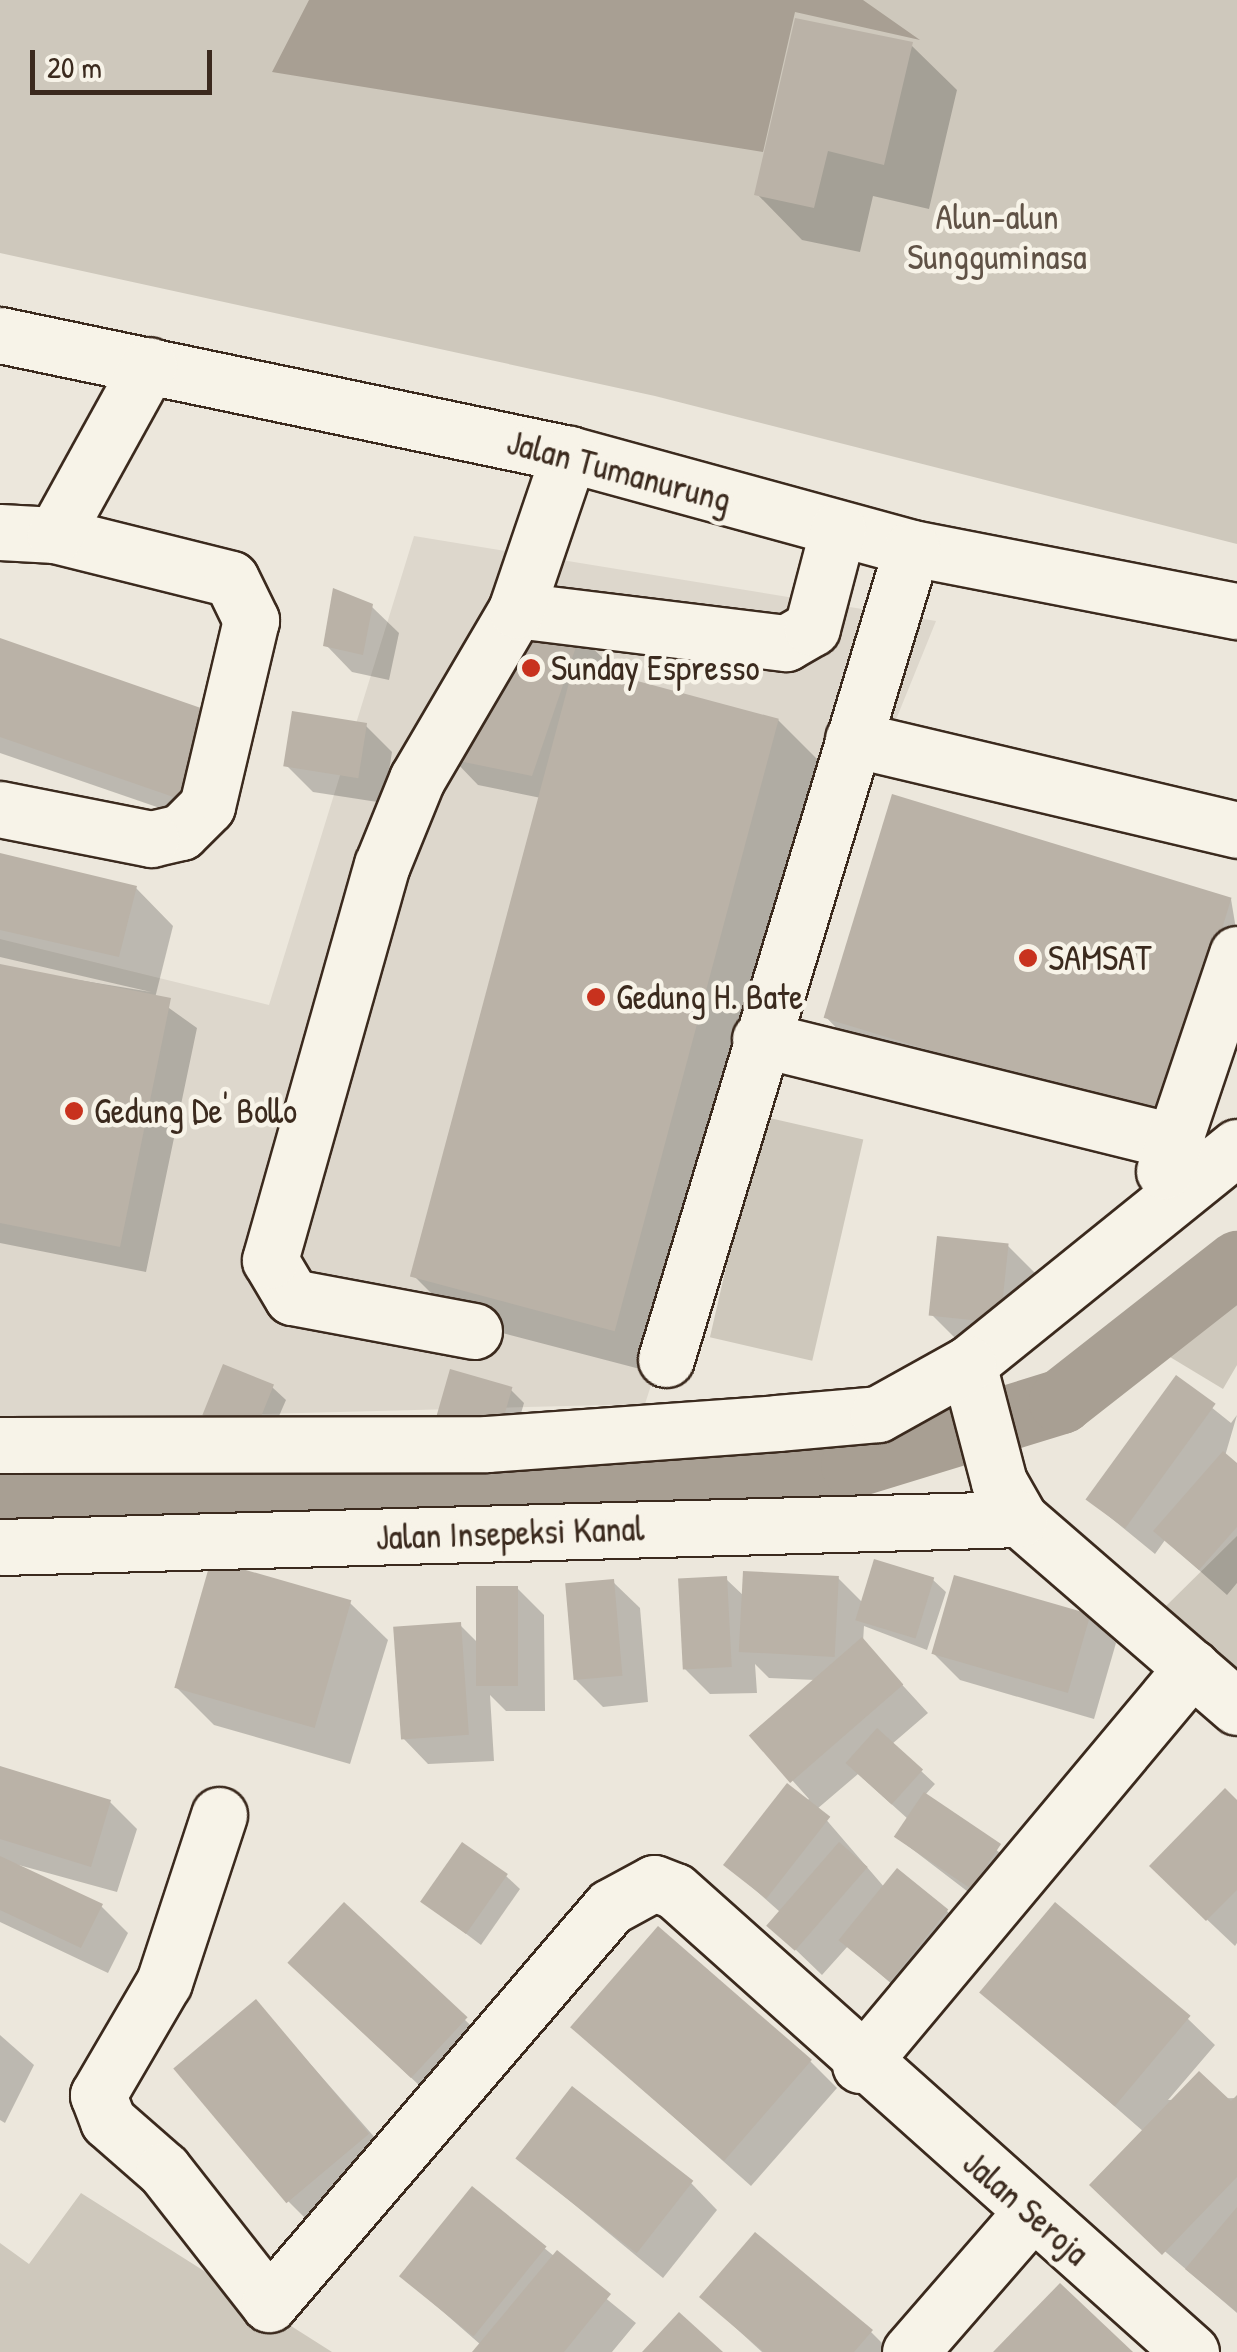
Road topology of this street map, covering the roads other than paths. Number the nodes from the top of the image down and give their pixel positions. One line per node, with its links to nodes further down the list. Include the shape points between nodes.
1 (0, 335): 2 (street, Jalan Tumanurung)
2 (149, 364): 3 (street, Jalan Tumanurung); 6 (street)
3 (569, 454): 4 (street, Jalan Tumanurung); 8 (street)
4 (838, 529): 7 (street, Jalan Tumanurung); 8 (street, via 812,628 786,643)
5 (0, 532): 6 (street)
6 (55, 534): 11 (street, via 230,579 250,604 250,640 207,806 181,832 151,840)
7 (912, 548): 9 (street, Jalan Tumanurung); 10 (street)
8 (516, 610): 16 (street, via 417,779 382,865 270,1260 275,1282 292,1297)
9 (1237, 611)
10 (853, 740): 12 (street); 14 (street)
11 (0, 808)
12 (1237, 830)
13 (1237, 954): 14 (street, via 1171,1156)
14 (760, 1039): 17 (street)
15 (1237, 1147): 18 (street)
16 (474, 1331)
17 (666, 1359)
18 (971, 1380): 19 (street, via 878,1414 487,1444); 20 (street)
19 (0, 1444)
20 (1009, 1500): 21 (street, Jalan Insepeksi Kanal); 22 (street)
21 (0, 1548)
22 (1192, 1668): 23 (street); 25 (street)
23 (1237, 1706)
24 (219, 1815): 25 (street, Jalan Seroja, via 164,1982 98,2095 108,2122 164,2170 269,2304 632,1887 675,1891)
25 (860, 2065): 26 (street, Jalan Seroja)
26 (1031, 2213): 27 (street); 28 (street, Jalan Seroja)
27 (910, 2352)
28 (1191, 2352)

